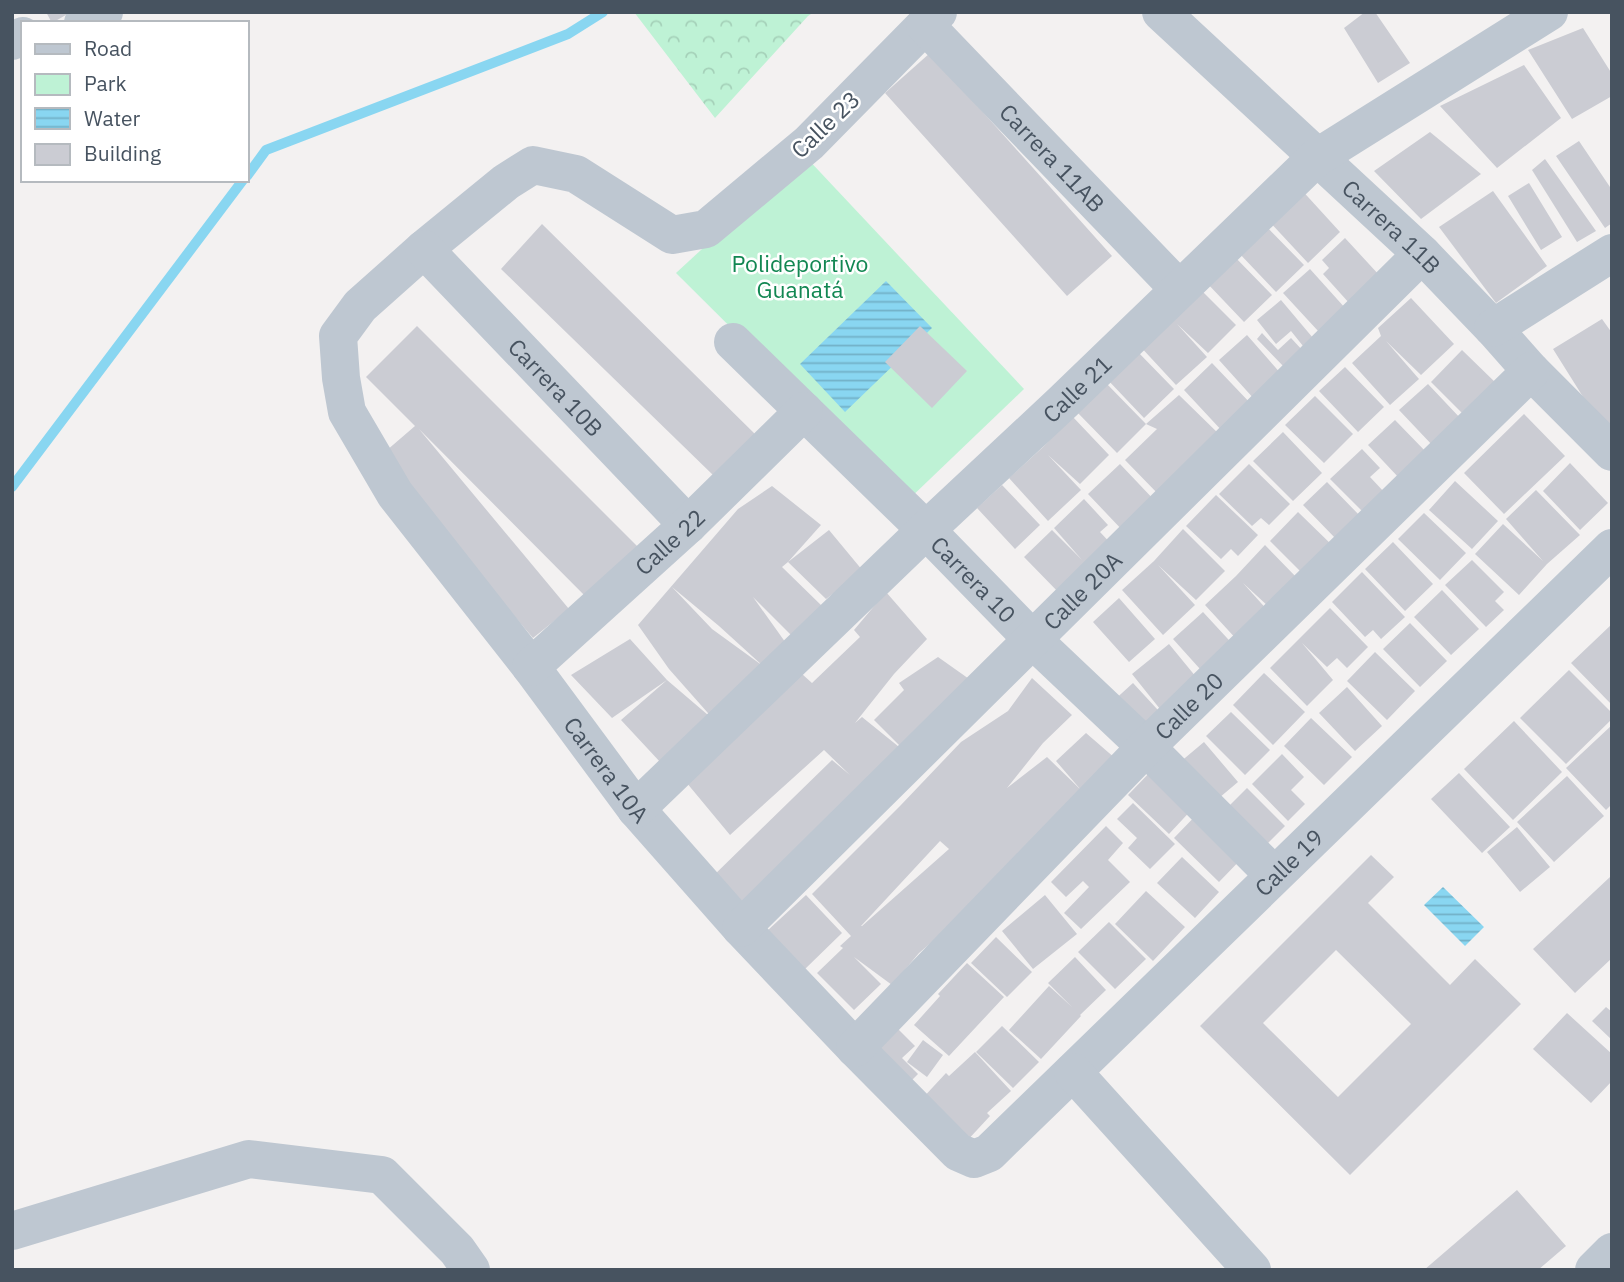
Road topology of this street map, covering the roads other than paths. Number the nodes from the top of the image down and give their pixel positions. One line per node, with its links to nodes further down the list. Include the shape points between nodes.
1 (104, 12): 5 (street)
2 (1161, 12): 6 (street, Carrera 11B)
3 (1549, 12): 6 (street, Calle 21)
4 (932, 19): 7 (street, Calle 23, via 809,143 706,229 672,235 576,174 533,165); 10 (street, Carrera 11AB)
5 (87, 21)
6 (1316, 158): 9 (street, Carrera 11B); 10 (street, Calle 21)
7 (424, 249): 16 (street, Carrera 10B); 20 (street, Carrera 10A, via 360,306 338,336 347,412 395,494)
8 (1612, 253): 11 (street)
9 (1422, 254): 11 (street, Carrera 11B); 19 (street, Calle 20A)
10 (1179, 289): 17 (street, Calle 21)
11 (1493, 328): 13 (street, Carrera 11B)
12 (733, 342): 14 (street, Carrera 10)
13 (1531, 371): 15 (street, Carrera 11B); 21 (street, Calle 20)
14 (804, 411): 16 (street, Calle 22); 17 (street, Carrera 10)
15 (1612, 452)
16 (688, 525): 20 (street, Calle 22)
17 (926, 530): 19 (street, Carrera 10); 22 (street, Calle 21)
18 (1612, 548): 23 (street, Calle 19)
19 (1034, 640): 21 (street, Carrera 10); 24 (street, Calle 20A)
20 (531, 667): 22 (street, Carrera 10A)
21 (1146, 747): 23 (street, Carrera 10); 25 (street, Calle 20)
22 (636, 809): 24 (street, Carrera 10A)
23 (1274, 875): 26 (street, Calle 19)
24 (741, 928): 25 (street, Carrera 10A)
25 (855, 1048): 27 (street, Carrera 10A)
26 (1073, 1072): 27 (street, Calle 19, via 989,1153 974,1159); 31 (street)
27 (958, 1152)
28 (16, 1231): 30 (street, via 249,1159 382,1175)
29 (1612, 1252): 32 (street)
30 (471, 1270)
31 (1252, 1270)
32 (1594, 1270)

